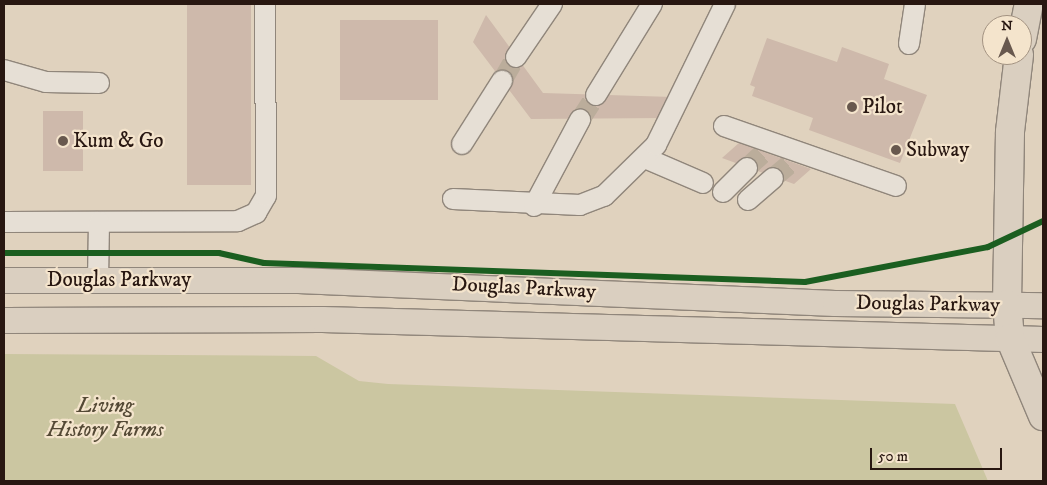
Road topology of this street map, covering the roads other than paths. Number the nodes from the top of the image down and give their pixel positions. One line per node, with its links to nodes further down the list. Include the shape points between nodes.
1 (265, 4): 26 (lane, via 266,196 261,207 238,222)
2 (552, 4): 7 (lane)
3 (652, 4): 12 (lane)
4 (725, 4): 16 (lane, via 691,80)
5 (915, 4): 6 (lane)
6 (909, 44)
7 (516, 57)
8 (1018, 65): 29 (highway, via 1010,132)
9 (4, 70): 11 (lane, via 46,82)
10 (502, 81): 15 (lane)
11 (99, 83)
12 (596, 95)
13 (580, 120): 24 (lane)
14 (724, 126): 20 (lane, via 769,148)
15 (462, 144)
16 (645, 158): 19 (lane); 24 (lane, via 604,196 580,205)
17 (747, 168): 21 (lane)
18 (773, 178): 23 (lane)
19 (703, 183)
20 (896, 186)
21 (723, 192)
22 (453, 199): 24 (lane)
23 (748, 200)
24 (534, 206)
25 (4, 222): 26 (lane)
26 (99, 222): 28 (lane)
27 (4, 280): 28 (main road, Douglas Parkway)
28 (98, 280): 29 (main road, Douglas Parkway, via 298,280 835,303)
29 (1007, 304): 30 (main road, Douglas Parkway); 32 (highway)
30 (1043, 305)
31 (4, 320): 32 (main road, Douglas Parkway, via 322,319)
32 (1010, 338): 33 (main road, Douglas Parkway); 34 (highway)
33 (1043, 339)
34 (1043, 416)

